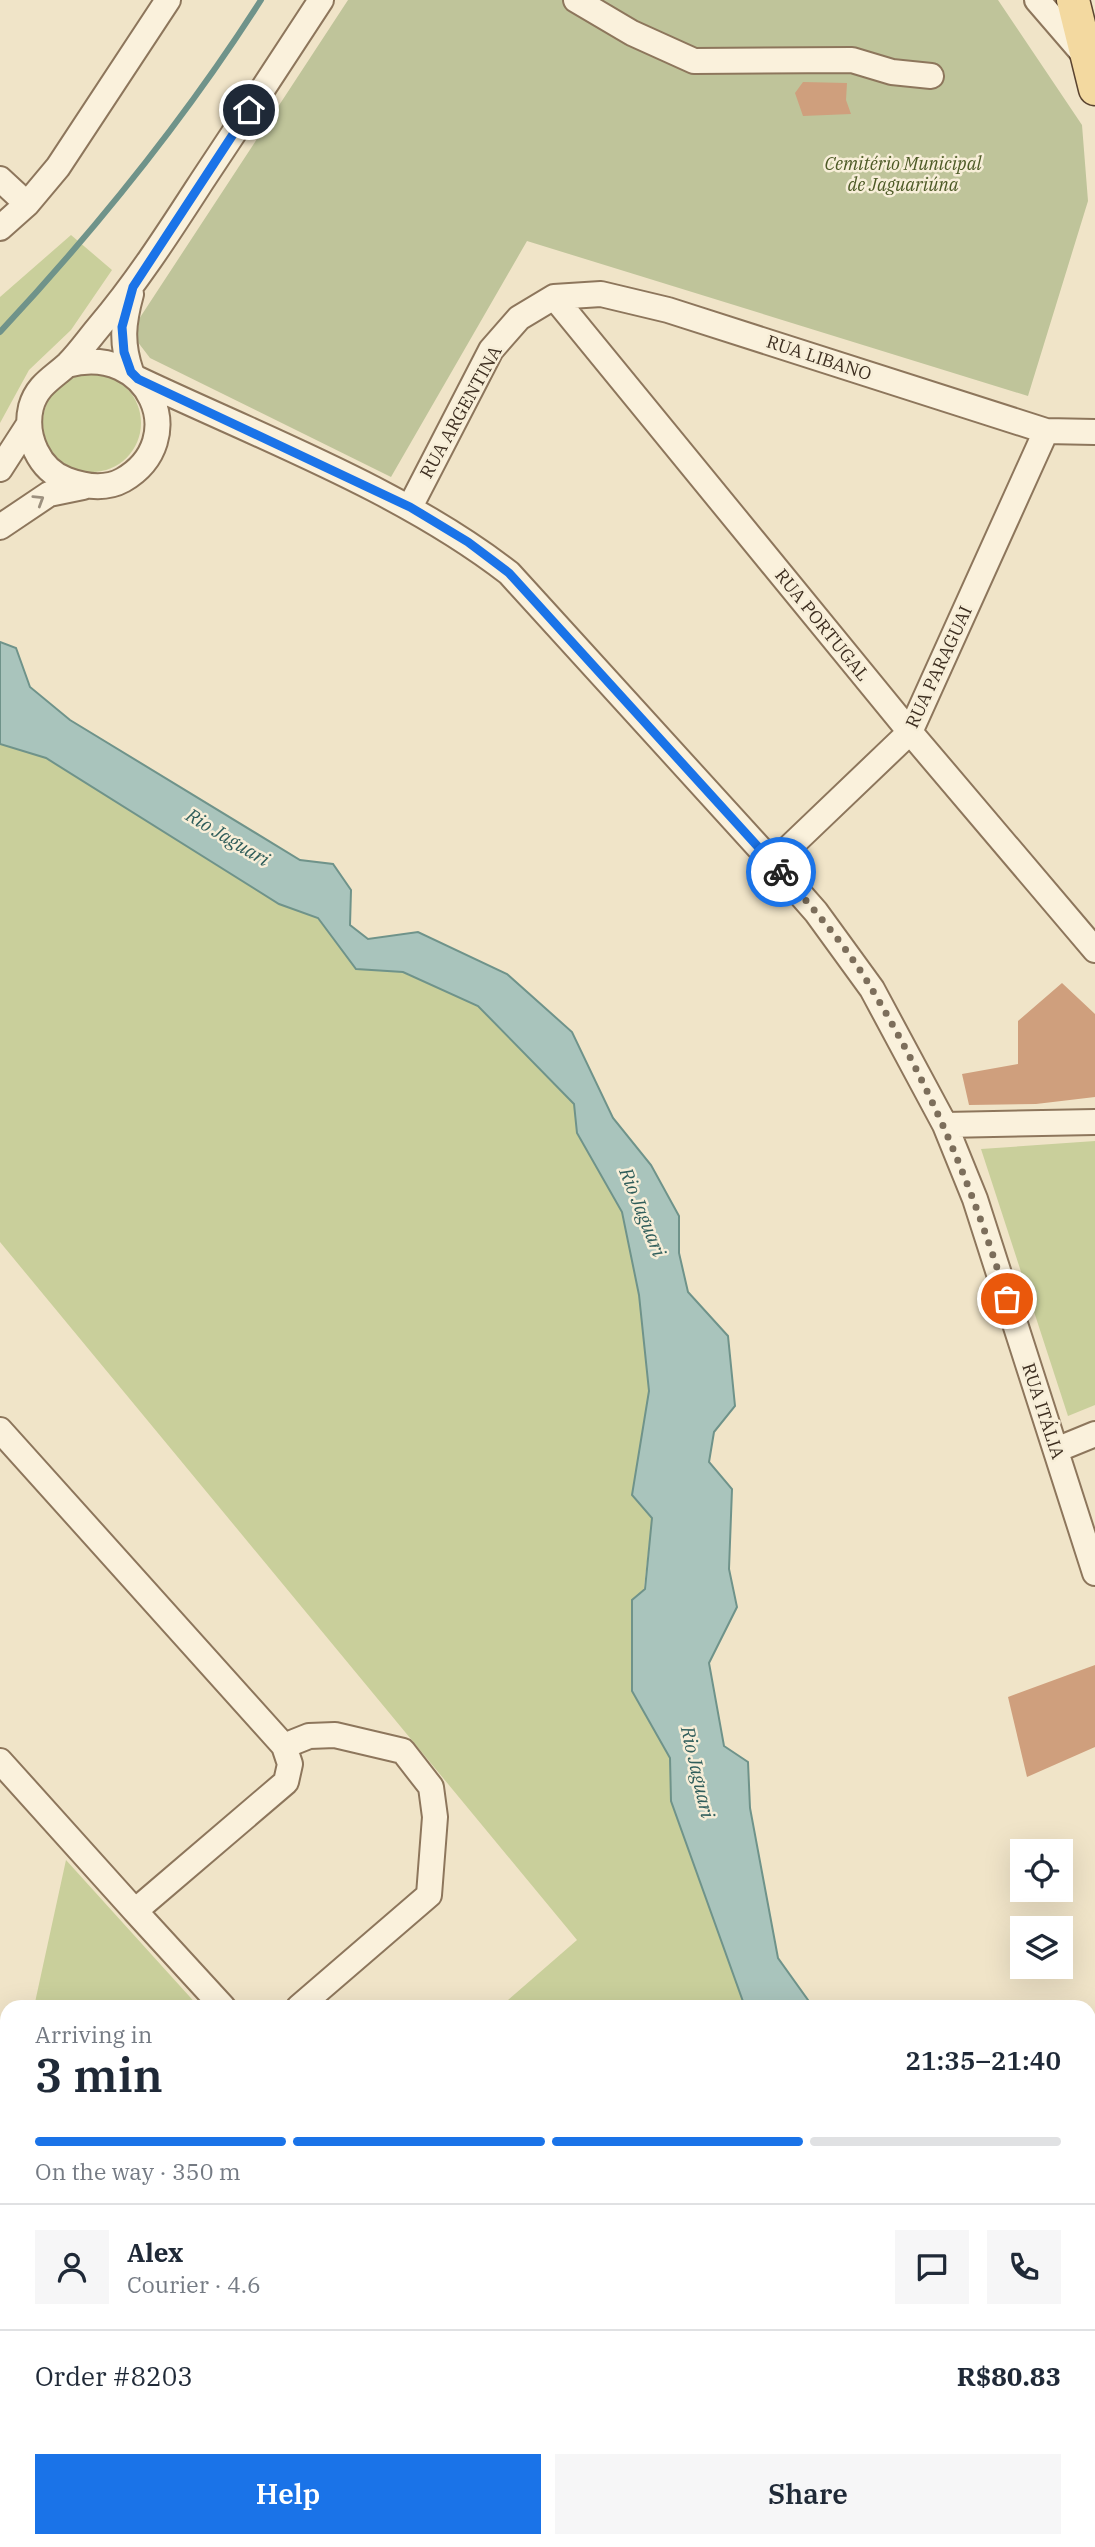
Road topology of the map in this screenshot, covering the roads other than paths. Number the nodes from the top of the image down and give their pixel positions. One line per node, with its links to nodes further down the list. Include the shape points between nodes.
1 (169, 0): 9 (street, via 58,167)
2 (321, 0): 11 (street)
3 (576, 0): 7 (street, via 632,33 694,61 852,60 892,72)
4 (1037, 0): 6 (street)
5 (1073, 0): 6 (main road)
6 (1091, 74)
7 (931, 76)
8 (0, 179): 9 (street)
9 (27, 204): 10 (street)
10 (0, 228)
11 (133, 287): 13 (street); 14 (street, via 122,327 124,352)
12 (554, 297): 17 (street, RUA LIBANO, via 601,294 668,310); 20 (street, RUA ARGENTINA, via 519,318 491,350); 22 (street, RUA PORTUGAL)
13 (67, 365): 14 (street, via 100,360); 15 (street, via 39,389)
14 (134, 375): 19 (street, via 154,402 155,440 148,456 122,480); 20 (street, RUA ITÁLIA)
15 (29, 425): 18 (street); 19 (street, via 33,447 43,463 58,477)
16 (1091, 427): 17 (street, RUA LIBANO)
17 (1046, 430): 22 (street, RUA PARAGUAI)
18 (0, 469)
19 (84, 487): 21 (street, one-way to 19, via 49,494)
20 (410, 507): 23 (street, RUA ITÁLIA, via 509,573)
21 (0, 527)
22 (910, 732): 23 (street, RUA PARAGUAI); 24 (street, RUA PORTUGAL)
23 (773, 863): 26 (street, RUA ITÁLIA, via 816,912 872,989)
24 (1095, 950)
25 (1095, 1122): 26 (street)
26 (945, 1125): 29 (street, RUA ITÁLIA, via 975,1199)
27 (0, 1430): 31 (street)
28 (1095, 1434): 29 (street)
29 (1056, 1450): 30 (street, RUA ITÁLIA)
30 (1095, 1573)
31 (284, 1746): 33 (street, via 290,1764 286,1782); 35 (street, via 309,1736 335,1735 403,1751 431,1787 435,1817 429,1895)
32 (0, 1761): 33 (street)
33 (135, 1912): 34 (street)
34 (217, 2000)
35 (307, 2000)

